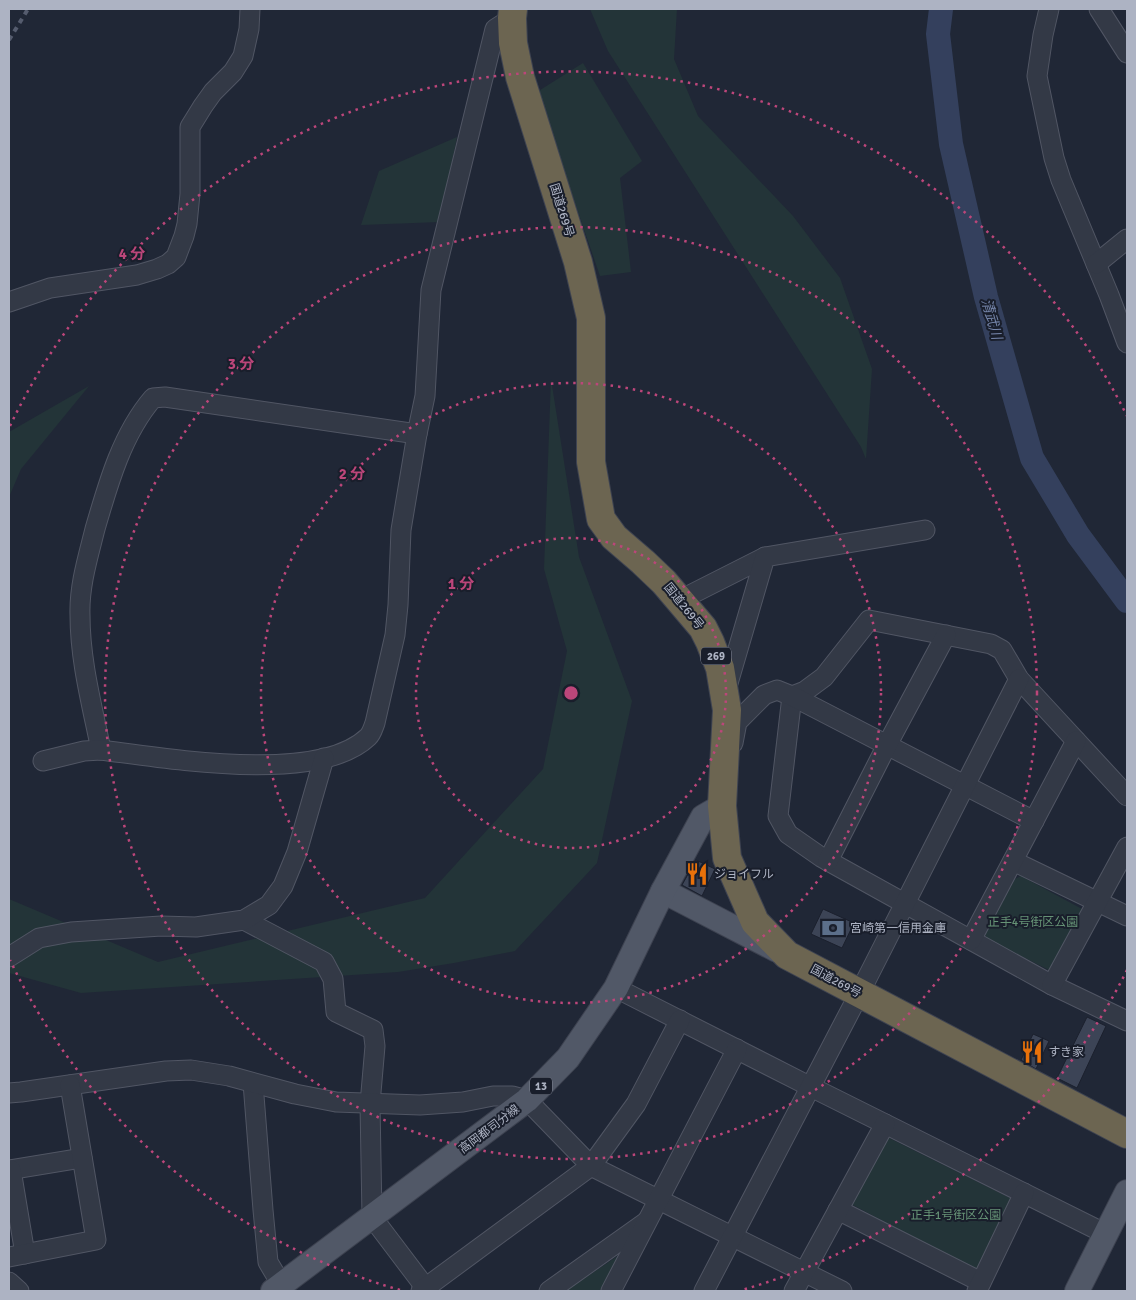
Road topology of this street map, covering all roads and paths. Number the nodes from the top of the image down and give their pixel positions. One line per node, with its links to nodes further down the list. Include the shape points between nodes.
1 (250, 9): 8 (street, via 243,56 233,72 213,92 190,127 187,224 176,257 168,264 137,275 50,288)
2 (1049, 9): 7 (street, via 1037,76 1056,166)
3 (1098, 9): 5 (street)
4 (512, 14): 10 (street, via 495,29 431,290 425,396); 13 (highway, 国道269号 / 269, via 513,43 520,77 578,262 591,318 591,462 601,519 614,537)
5 (1127, 53)
6 (1127, 239): 7 (street)
7 (1096, 264): 9 (street)
8 (9, 302)
9 (1127, 343)
10 (417, 434): 20 (street, via 153,398 122,448 103,502 81,592 83,664); 21 (street, via 401,530 394,635 375,724 370,735 356,746)
11 (925, 530): 12 (street)
12 (765, 557): 13 (street); 16 (street)
13 (680, 600): 16 (highway, 国道269号 / 269, via 710,642 720,668)
14 (946, 635): 15 (street, via 991,644 1002,650); 17 (street, via 869,620 824,676 806,691); 19 (street)
15 (1019, 679): 18 (street); 23 (street)
16 (724, 696): 25 (highway, 国道269号 / 269, via 727,710)
17 (792, 696): 19 (street); 25 (street, via 777,690 764,695 737,722); 28 (street, via 778,816 788,834)
18 (1076, 741): 24 (street); 26 (street)
19 (887, 745): 23 (street); 28 (street)
20 (101, 750): 21 (street, via 214,763 272,765); 22 (street)
21 (324, 758): 34 (street, via 297,852 283,886 268,905)
22 (43, 761)
23 (965, 785): 26 (street); 32 (street)
24 (1127, 796)
25 (722, 806): 30 (main road, 高岡都司分線 / 13, via 703,817); 36 (highway, 国道269号 / 269, via 727,858 731,868 755,922)
26 (1034, 821): 29 (street)
27 (1127, 847): 31 (street)
28 (828, 861): 32 (street)
29 (1013, 861): 31 (street); 35 (street)
30 (664, 891): 36 (main road); 39 (main road, 高岡都司分線 / 13)
31 (1097, 902): 33 (street); 38 (street)
32 (905, 903): 35 (street); 40 (street)
33 (1127, 916)
34 (244, 920): 37 (street, via 196,927 71,932 39,938); 49 (street, via 324,962 333,979 336,1012 373,1030)
35 (971, 940): 38 (street)
36 (787, 955): 40 (highway, 国道269号 / 269)
37 (9, 957)
38 (1052, 985): 42 (street)
39 (616, 988): 41 (street); 48 (main road, 高岡都司分線 / 13, via 568,1058)
40 (859, 994): 46 (street); 51 (highway, 国道269号 / 269)
41 (680, 1020): 43 (street); 53 (street, via 636,1104)
42 (1127, 1021)
43 (737, 1049): 46 (street); 57 (street)
44 (253, 1083): 45 (street, via 191,1070); 49 (street, via 336,1102); 67 (street, via 268,1262)
45 (70, 1085): 47 (street); 52 (street)
46 (811, 1087): 50 (street); 62 (street)
47 (9, 1093)
48 (526, 1100): 49 (street, via 493,1096 420,1106); 53 (street); 59 (main road, 高岡都司分線 / 13)
49 (370, 1104): 59 (street)
50 (884, 1124): 56 (street); 58 (street)
51 (1127, 1134)
52 (82, 1158): 54 (street); 63 (street, via 96,1240)
53 (592, 1166): 57 (street); 68 (street)
54 (10, 1170): 63 (street)
55 (1127, 1192): 61 (main road)
56 (1024, 1193): 61 (street); 66 (street)
57 (658, 1200): 60 (street); 62 (street)
58 (838, 1210): 64 (street); 66 (street)
59 (372, 1217): 67 (main road, 高岡都司分線 / 13); 68 (street)
60 (648, 1220): 70 (street); 71 (street)
61 (1106, 1234): 75 (main road)
62 (732, 1237): 64 (street); 72 (street)
63 (17, 1255)
64 (804, 1272): 73 (street); 74 (street)
65 (9, 1282): 69 (street)
66 (979, 1287)
67 (277, 1288)
68 (425, 1290)
69 (19, 1291)
70 (549, 1291)
71 (611, 1291)
72 (704, 1291)
73 (794, 1291)
74 (842, 1291)
75 (1077, 1291)

